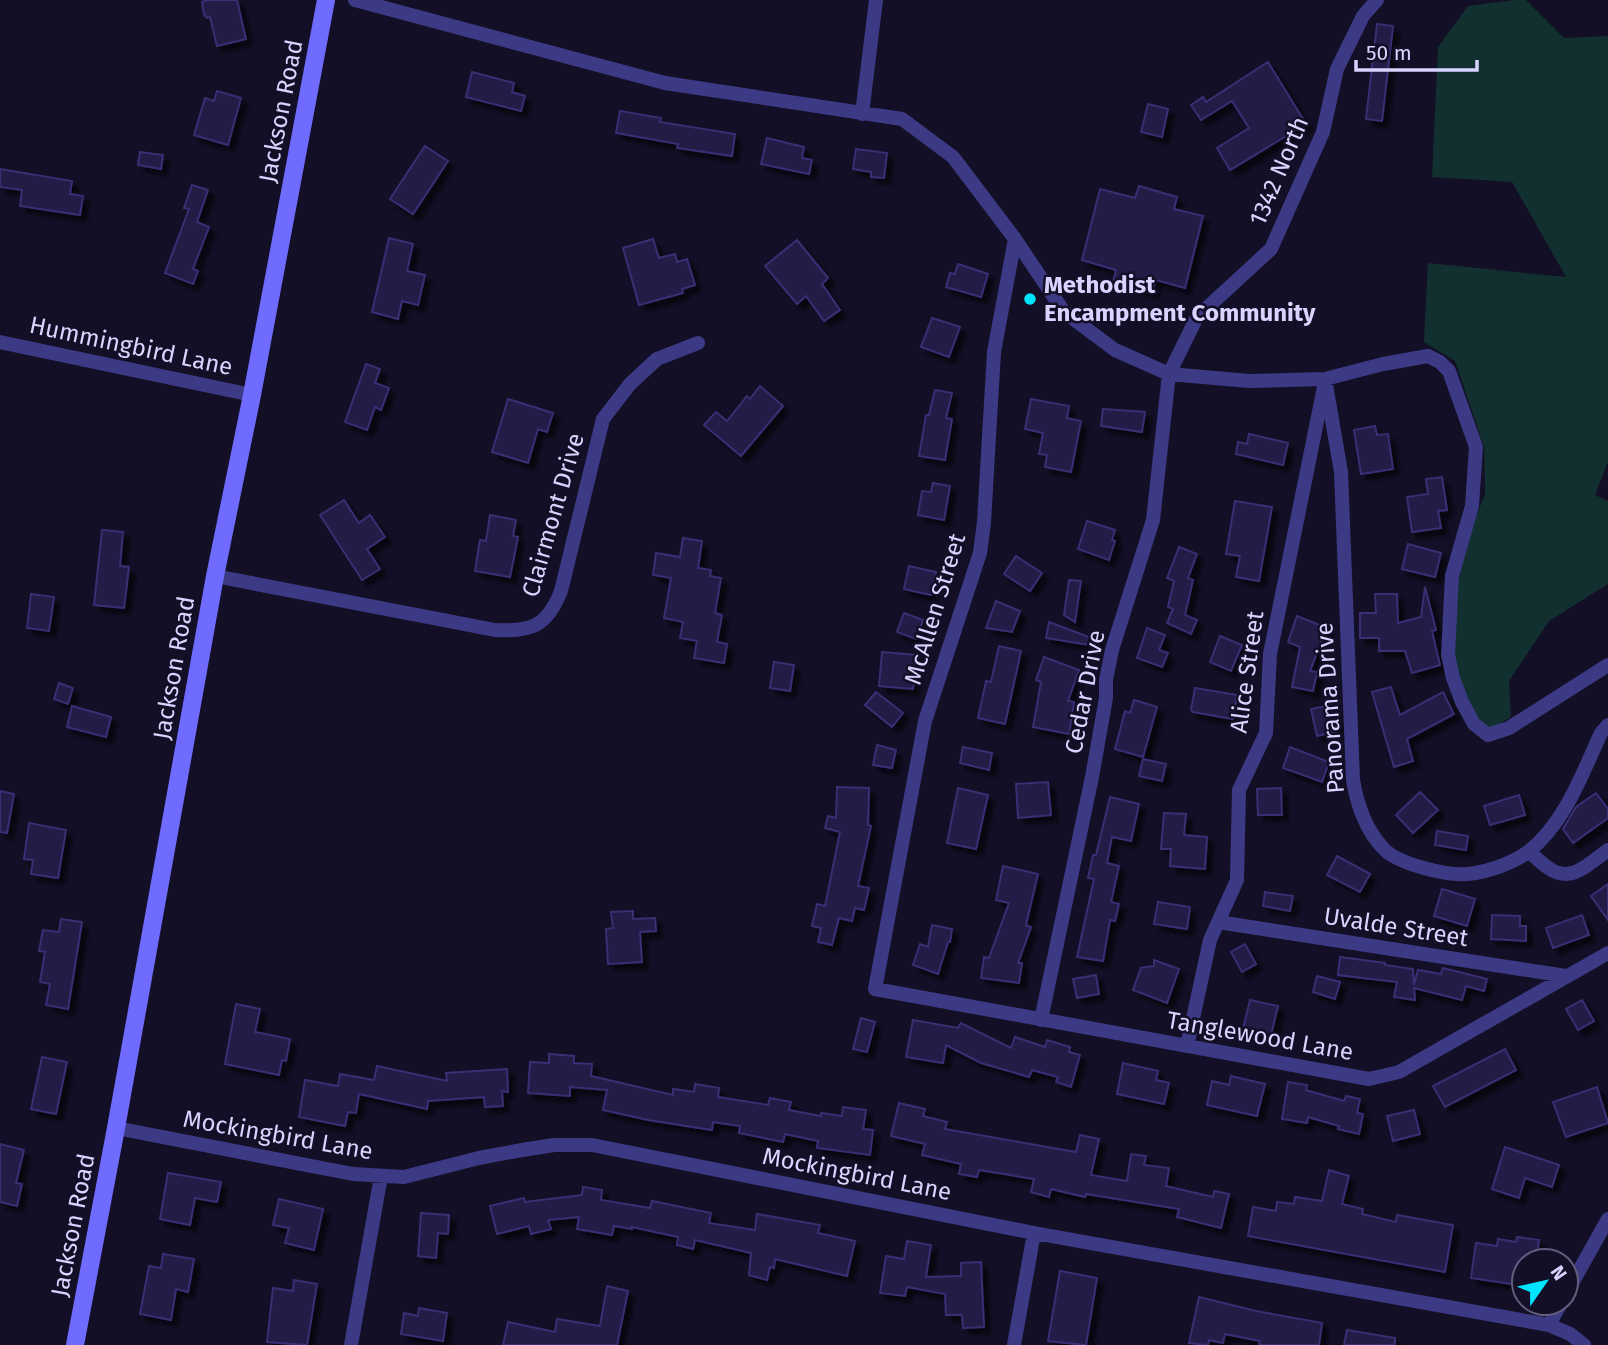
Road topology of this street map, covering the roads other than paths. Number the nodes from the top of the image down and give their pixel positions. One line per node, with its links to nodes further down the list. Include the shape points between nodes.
1 (326, 0): 11 (street, Jackson Road)
2 (355, 0): 5 (street, via 664,83)
3 (876, 0): 5 (street)
4 (1377, 0): 9 (street, 1342 North, via 1363,16 1337,69 1323,132 1271,248 1197,317)
5 (862, 114): 6 (street, via 902,119 953,158)
6 (1015, 239): 9 (street, via 1064,312 1115,350); 20 (street, McAllen Street, via 994,352 980,553 925,721)
7 (0, 342): 11 (street, Hummingbird Lane)
8 (698, 342): 12 (street, Clairmont Drive, via 657,359 603,419 561,591 551,612 535,626 495,630)
9 (1169, 374): 10 (street, via 1249,381); 21 (street, Cedar Drive, via 1153,520 1112,650 1092,777)
10 (1325, 379): 13 (street, via 1428,356 1449,371 1476,447 1472,506 1452,576 1447,643 1453,678 1474,724 1488,735 1508,728); 16 (street, Panorama Drive, via 1342,472 1353,780 1369,831 1382,848 1400,860 1450,873 1502,866); 17 (street, Alice Street, via 1270,654 1266,733 1239,790 1237,880)
11 (252, 395): 12 (street, Jackson Road)
12 (215, 576): 23 (street, Jackson Road)
13 (1608, 665)
14 (1608, 725): 16 (street, Panorama Drive, via 1555,823)
15 (1608, 850): 16 (street, via 1585,868 1562,875)
16 (1529, 851)
17 (1218, 922): 19 (street, Uvalde Street); 22 (street, Alice Street)
18 (1608, 953): 19 (street, Tanglewood Lane)
19 (1566, 976): 22 (street, Tanglewood Lane, via 1385,1077 1354,1077)
20 (875, 989): 21 (street, Tanglewood Lane)
21 (1041, 1020): 22 (street, Tanglewood Lane)
22 (1187, 1046)
23 (116, 1128): 24 (street, Mockingbird Lane); 30 (street, Jackson Road)
24 (381, 1176): 26 (street, Mockingbird Lane, via 404,1177 554,1145 592,1145); 31 (street)
25 (1608, 1219): 27 (street)
26 (1034, 1233): 29 (street, Mockingbird Lane); 32 (street)
27 (1580, 1269)
28 (1553, 1317): 29 (street)
29 (1549, 1325): 33 (street, Mockingbird Lane)
30 (75, 1345)
31 (351, 1345)
32 (1014, 1345)
33 (1584, 1345)

